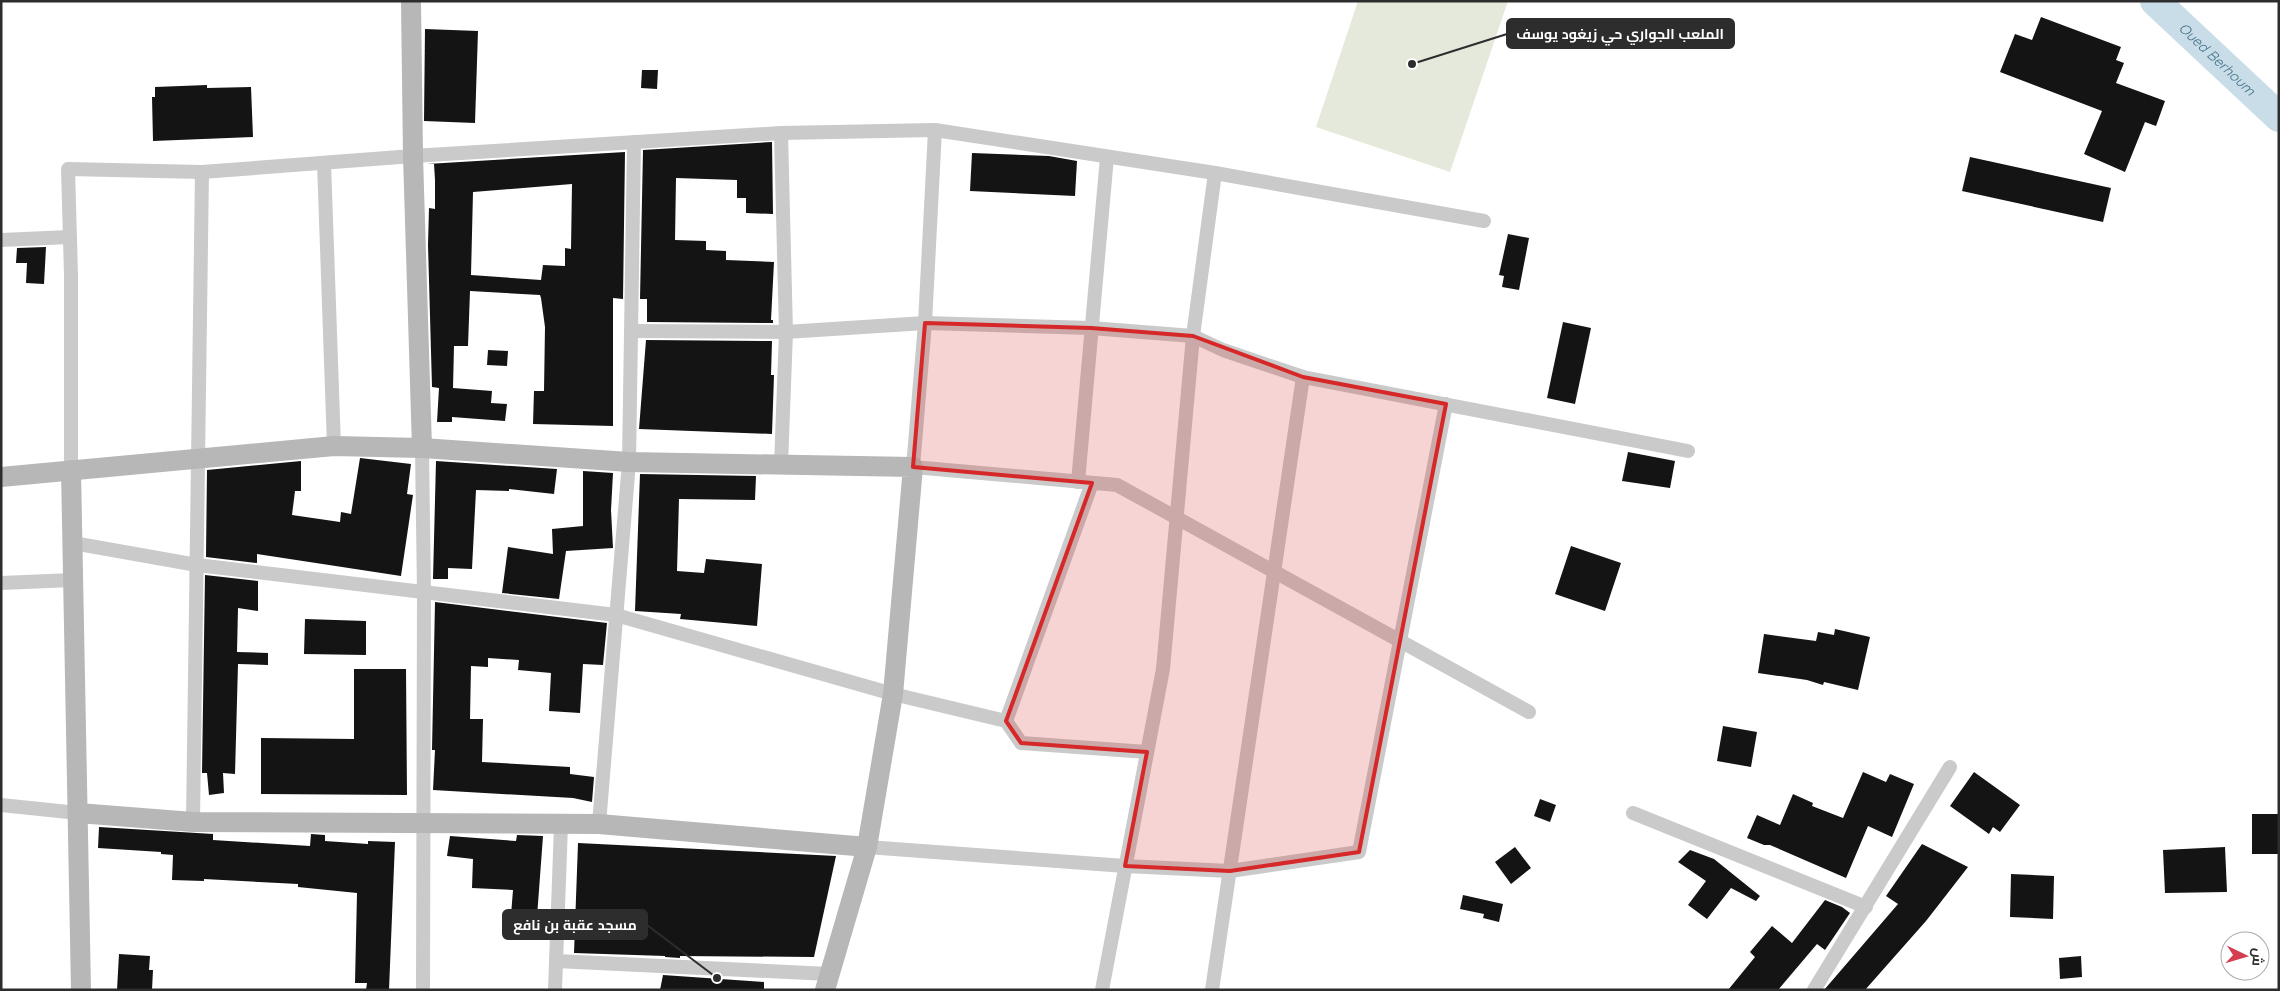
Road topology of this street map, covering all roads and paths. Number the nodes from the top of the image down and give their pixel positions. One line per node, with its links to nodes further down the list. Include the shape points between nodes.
1 (412, 1): 5 (street)
2 (935, 130): 3 (street); 6 (street); 13 (street)
3 (781, 133): 4 (street); 16 (street)
4 (634, 142): 5 (street); 15 (street)
5 (413, 156): 7 (street); 21 (street)
6 (1107, 157): 9 (street); 14 (street)
7 (324, 163): 8 (street); 20 (street)
8 (202, 172): 11 (street, via 68,169); 23 (street)
9 (1214, 173): 10 (street); 17 (street)
10 (1484, 221)
11 (70, 238): 12 (street); 27 (street)
12 (1, 240)
13 (925, 323): 14 (street); 16 (street); 26 (street)
14 (1091, 328): 17 (street); 29 (street)
15 (630, 331): 16 (street); 24 (street)
16 (786, 332): 25 (street)
17 (1194, 336): 18 (street, via 1223,350); 30 (street)
18 (1303, 377): 19 (street); 33 (street)
19 (1446, 404): 22 (street); 38 (street)
20 (334, 446): 21 (street); 23 (street)
21 (422, 448): 24 (street); 36 (street)
22 (1688, 451)
23 (198, 460): 27 (street); 32 (street)
24 (629, 462): 25 (street); 37 (street)
25 (781, 464): 26 (street)
26 (912, 467): 29 (street); 39 (street)
27 (71, 470): 28 (street); 31 (street)
28 (1, 477)
29 (1085, 482): 30 (street, via 1117,485); 41 (street)
30 (1177, 519): 33 (street); 42 (street, via 1163,669)
31 (73, 543): 32 (street); 34 (street)
32 (197, 565): 36 (street); 47 (street)
33 (1274, 572): 38 (street); 53 (street)
34 (73, 580): 35 (street); 45 (street)
35 (1, 584)
36 (424, 593): 37 (street); 48 (street)
37 (616, 616): 39 (street); 49 (street)
38 (1399, 641): 40 (street); 53 (street, via 1359,852)
39 (894, 694): 41 (street); 51 (street)
40 (1529, 712)
41 (1006, 721): 42 (street, via 1022,743)
42 (1147, 752): 52 (street)
43 (1950, 767): 54 (street)
44 (1, 806): 45 (street)
45 (78, 812): 47 (street); 57 (street)
46 (1633, 814): 54 (street)
47 (193, 822): 48 (street)
48 (424, 822): 50 (street); 58 (street)
49 (599, 824): 50 (street); 51 (street)
50 (561, 825): 55 (street)
51 (867, 847): 52 (street); 56 (street)
52 (1124, 866): 53 (street); 60 (street)
53 (1230, 871): 61 (street)
54 (1866, 906): 62 (street)
55 (556, 961): 56 (street); 59 (street)
56 (828, 982)
57 (79, 989)
58 (423, 990)
59 (555, 990)
60 (1102, 990)
61 (1212, 990)
62 (1814, 990)

